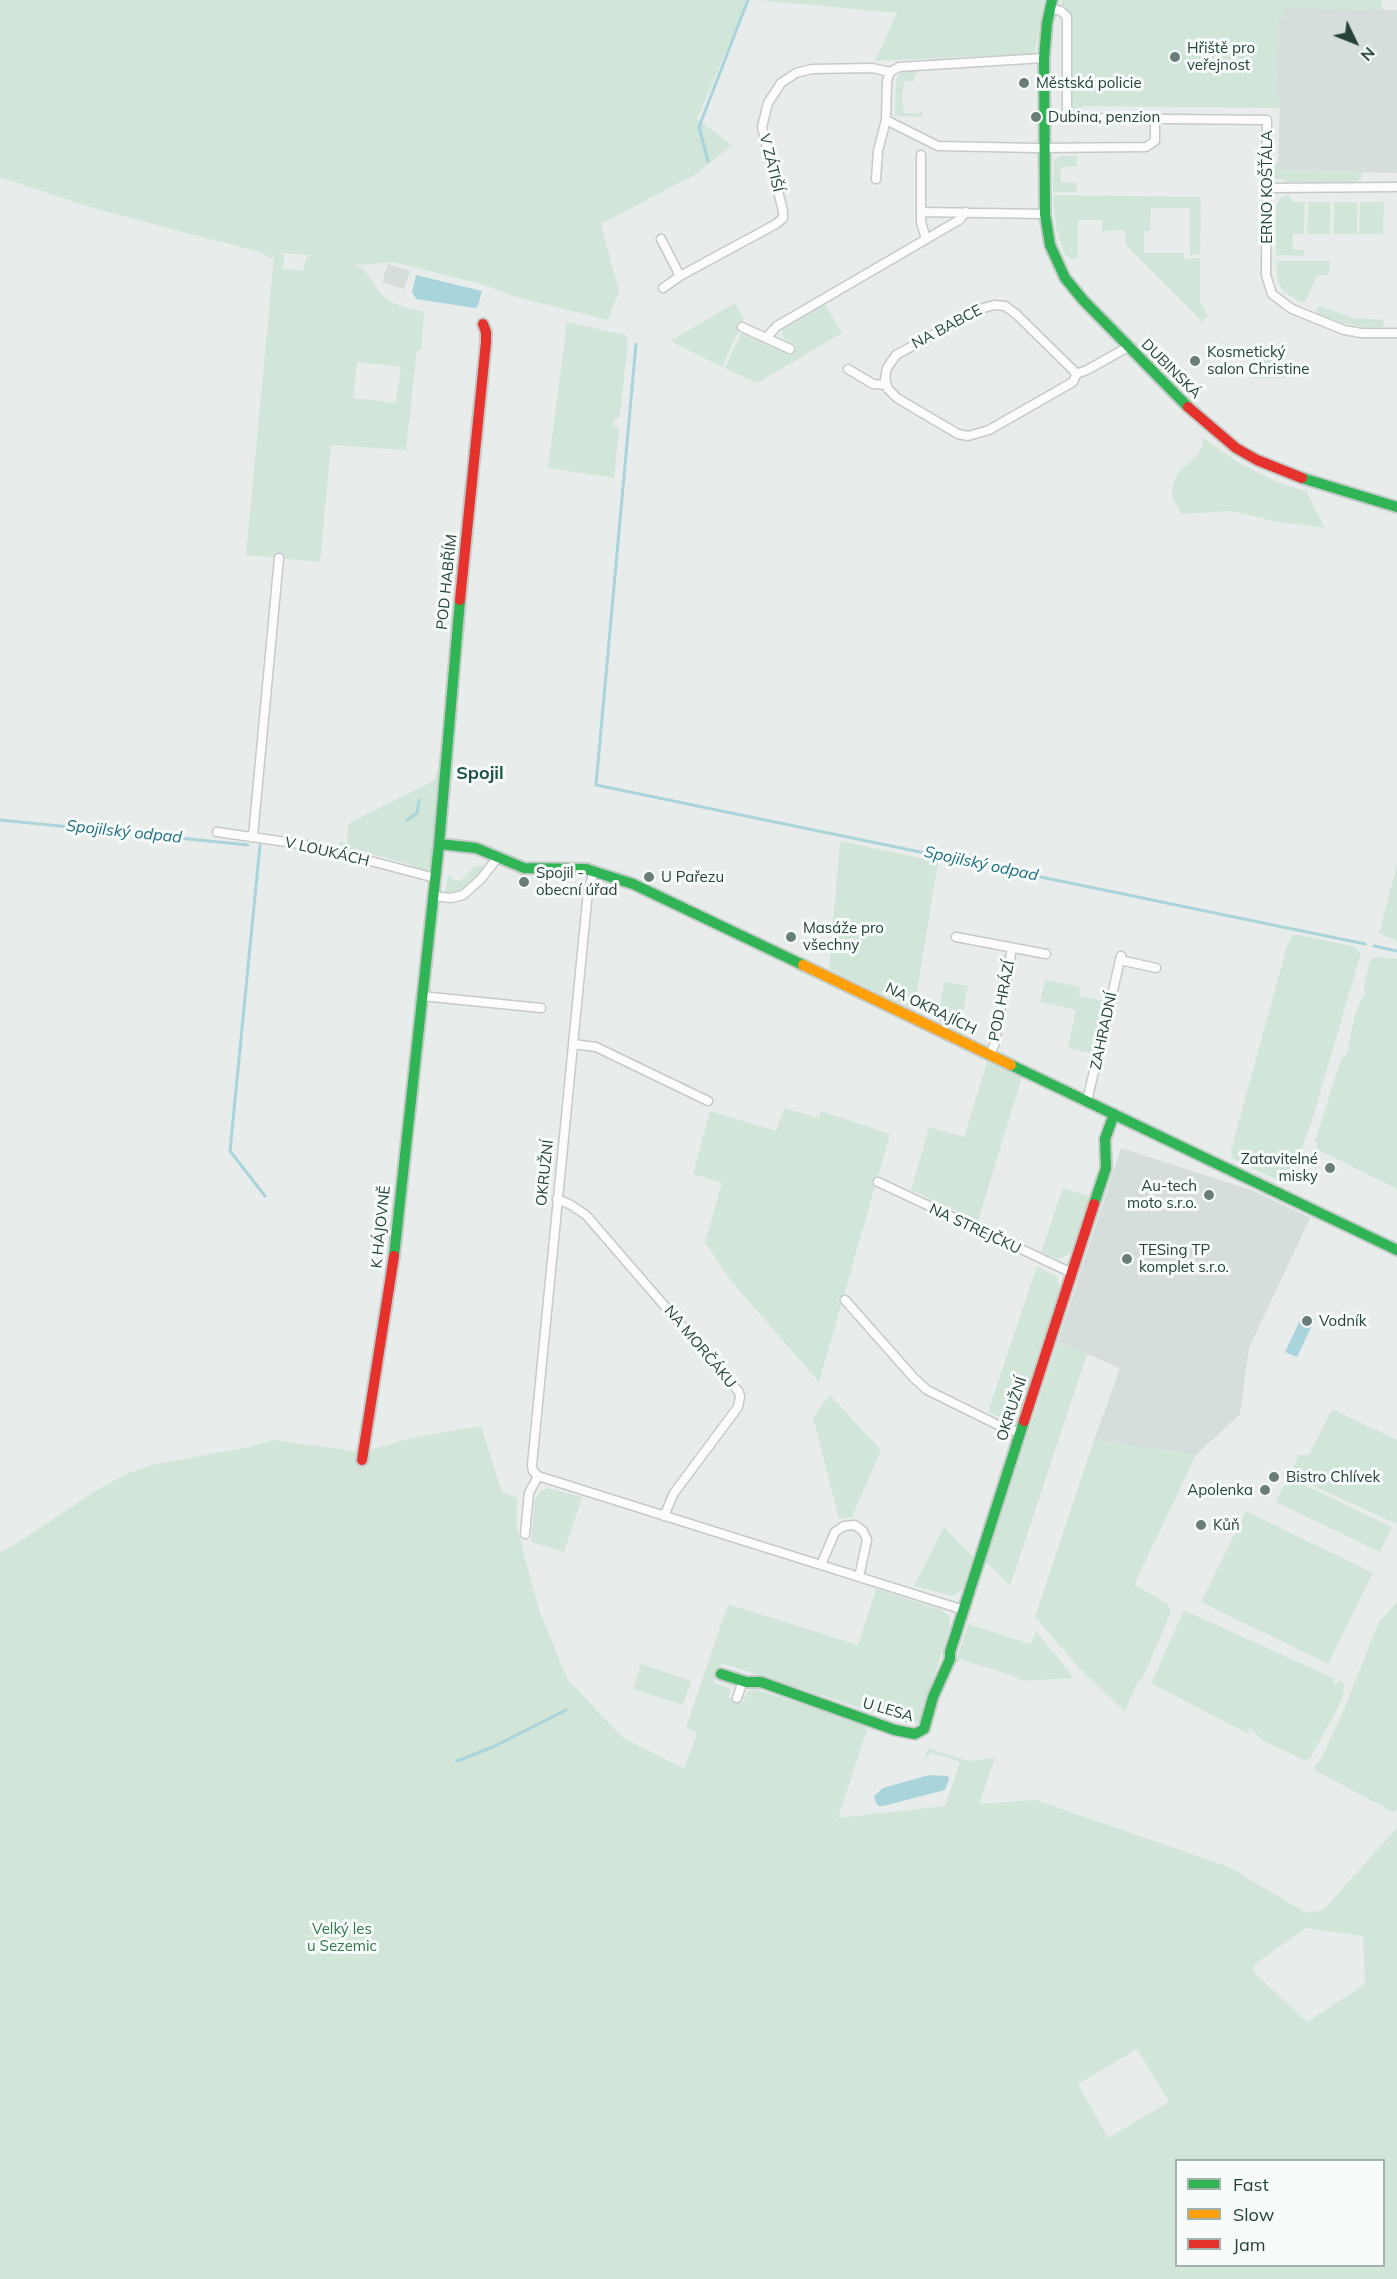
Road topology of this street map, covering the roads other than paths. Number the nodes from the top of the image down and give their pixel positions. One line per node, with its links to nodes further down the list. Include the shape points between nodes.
1 (1051, 4): 2 (street, DUBINSKÁ); 5 (street, ERNO KOŠŤÁLA, via 1068,17 1070,118)
2 (1044, 58): 3 (street, via 898,67); 6 (street, DUBINSKÁ)
3 (890, 72): 4 (street); 16 (street, V ZÁTIŠÍ, via 872,68 812,69 781,84 768,103 762,127 783,218)
4 (886, 120): 6 (street, via 941,146); 8 (street)
5 (1155, 120): 6 (street, via 1155,141 1146,147); 10 (street, ERNO KOŠŤÁLA, via 1267,120)
6 (1044, 147): 13 (street, DUBINSKÁ)
7 (921, 155): 11 (street)
8 (876, 179)
9 (1397, 187): 10 (street)
10 (1266, 188): 20 (street, ERNO KOŠŤÁLA, via 1266,275 1276,298 1292,309 1344,330)
11 (921, 212): 12 (street); 15 (street)
12 (966, 213): 13 (street); 15 (street)
13 (1045, 214): 22 (street, DUBINSKÁ, via 1050,245 1065,278)
14 (661, 238): 16 (street)
15 (926, 239): 21 (street, via 777,326)
16 (680, 276): 17 (street, V ZÁTIŠÍ)
17 (663, 288)
18 (483, 324): 31 (street, POD HABŘÍM, via 486,342)
19 (742, 327): 21 (street)
20 (1397, 333)
21 (766, 338): 23 (street)
22 (1128, 347): 25 (street); 27 (street, DUBINSKÁ, via 1203,422 1246,454 1295,476)
23 (790, 350)
24 (848, 369): 26 (street, via 873,384)
25 (1076, 374): 26 (street, via 1068,384 989,430 970,436 958,434 897,398); 26 (street, NA BABCE, via 1016,314 1005,306 994,305 896,355 889,363)
26 (886, 385)
27 (1397, 507)
28 (279, 558): 30 (street)
29 (217, 832): 30 (street, V LOUKÁCH)
30 (253, 836): 34 (street, V LOUKÁCH, via 314,846)
31 (439, 844): 32 (street, NA OKRAJÍCH, via 476,848); 34 (street, K HÁJOVNĚ)
32 (498, 858): 33 (street, NA OKRAJÍCH, via 532,869); 35 (street, via 463,895)
33 (594, 871): 42 (street, OKRUŽNÍ, via 588,891); 43 (street, NA OKRAJÍCH, via 644,888)
34 (435, 878): 35 (street, K HÁJOVNĚ)
35 (433, 896): 40 (street, K HÁJOVNĚ)
36 (956, 937): 37 (street, POD HRÁZÍ)
37 (1012, 948): 38 (street, POD HRÁZÍ); 43 (street, POD HRÁZÍ)
38 (1046, 954)
39 (1156, 968): 45 (street, ZAHRADNÍ, via 1120,958)
40 (422, 996): 41 (street); 53 (street, K HÁJOVNĚ, via 392,1272)
41 (541, 1008)
42 (573, 1044): 44 (street, via 596,1047); 48 (street, OKRUŽNÍ)
43 (990, 1054): 45 (street, NA OKRAJÍCH)
44 (708, 1101)
45 (1088, 1101): 46 (street, NA OKRAJÍCH)
46 (1114, 1114): 49 (street, NA OKRAJÍCH); 50 (street, OKRUŽNÍ, via 1105,1139 1106,1168)
47 (878, 1182): 50 (street, NA STREJČKU)
48 (557, 1199): 54 (street, OKRUŽNÍ, via 532,1465); 55 (street, NA MORČÁKU, via 586,1215 739,1392 738,1407 674,1493)
49 (1397, 1250)
50 (1072, 1273): 52 (street, OKRUŽNÍ)
51 (845, 1300): 52 (street, via 927,1390)
52 (1021, 1433): 59 (street, OKRUŽNÍ)
53 (363, 1460)
54 (538, 1476): 55 (street); 56 (street, OKRUŽNÍ, via 529,1494)
55 (664, 1516): 57 (street)
56 (525, 1534)
57 (821, 1565): 58 (street); 58 (street, via 837,1529 855,1525 865,1533 867,1543)
58 (859, 1577): 59 (street)
59 (964, 1610): 61 (street, U LESA, via 926,1727 919,1733 895,1730 761,1682)
60 (721, 1674): 61 (street, U LESA)
61 (743, 1681): 62 (street)
62 (737, 1698)

